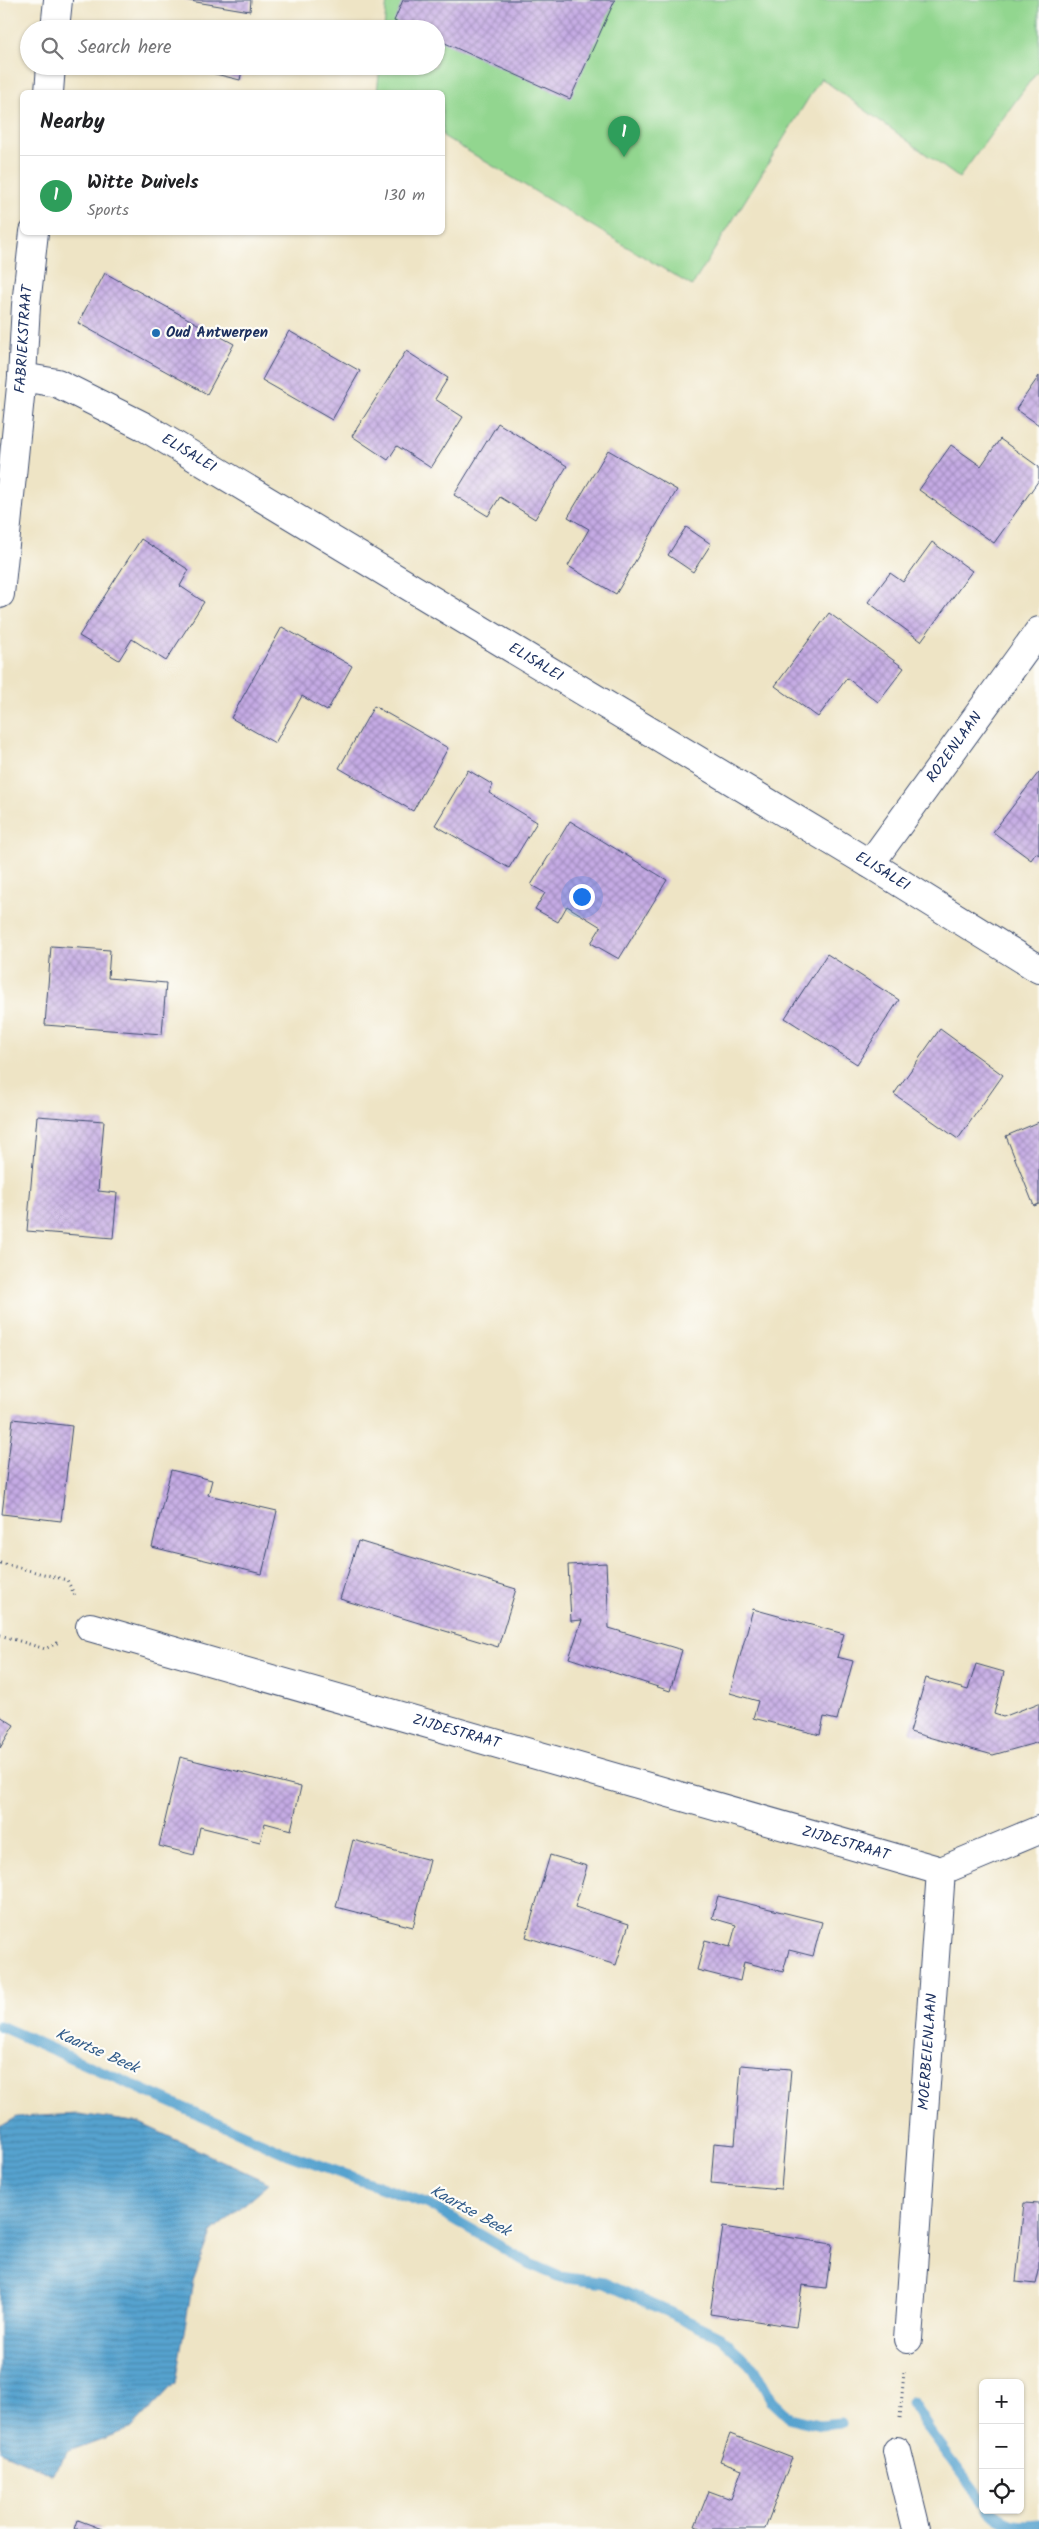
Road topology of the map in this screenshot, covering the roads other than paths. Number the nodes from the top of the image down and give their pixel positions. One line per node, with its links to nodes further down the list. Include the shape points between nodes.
1 (58, 0): 2 (street)
2 (56, 20)
3 (50, 75): 4 (street)
4 (48, 90)
5 (34, 235): 6 (street, FABRIEKSTRAAT)
6 (22, 377): 7 (street, FABRIEKSTRAAT); 9 (street, ELISALEI, via 57,383 143,426)
7 (0, 594)
8 (1039, 631): 9 (street, ROZENLAAN)
9 (870, 864): 10 (street, ELISALEI)
10 (1039, 970)
11 (90, 1627): 13 (street, ZIJDESTRAAT)
12 (1039, 1830): 13 (street)
13 (940, 1871): 14 (street, MOERBEIENLAAN)
14 (908, 2339)
15 (897, 2452): 16 (street)
16 (916, 2529)

